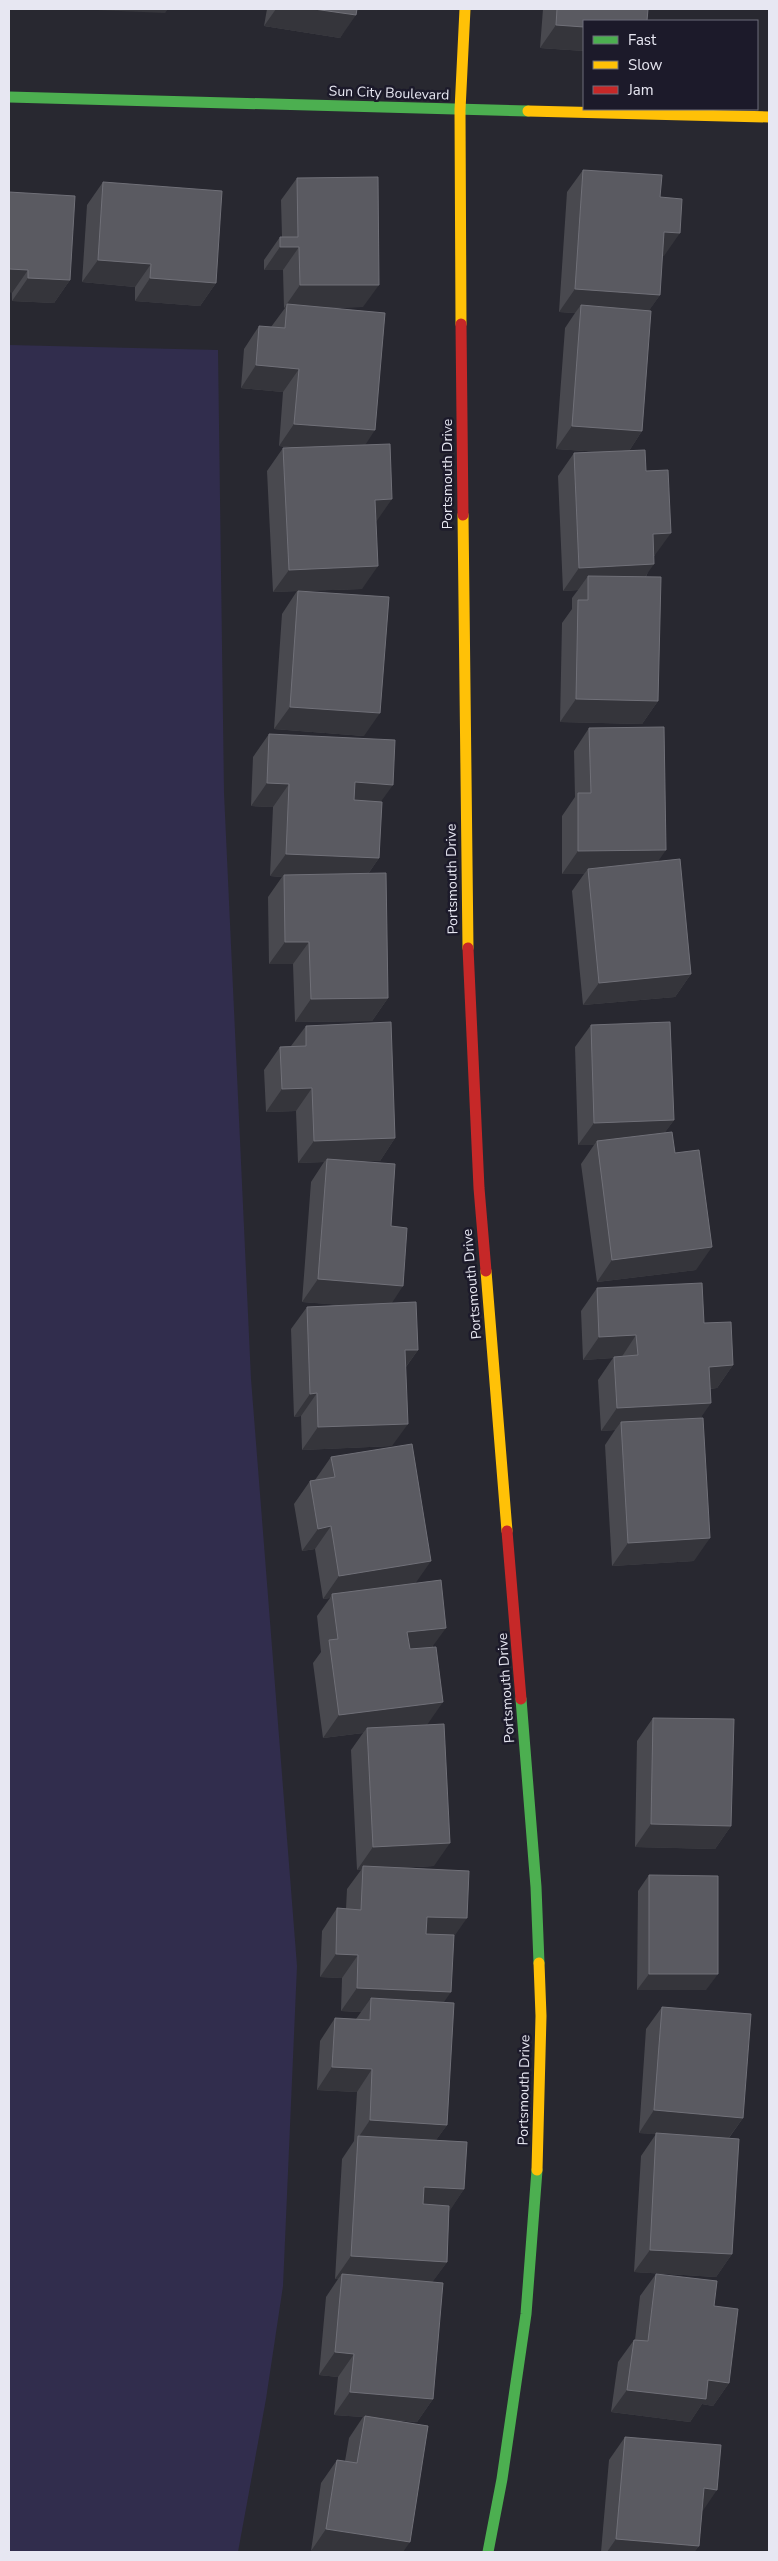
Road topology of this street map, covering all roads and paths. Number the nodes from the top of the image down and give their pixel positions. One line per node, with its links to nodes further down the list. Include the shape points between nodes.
1 (465, 9): 3 (street, Portsmouth Drive)
2 (9, 97): 3 (street, Sun City Boulevard)
3 (460, 110): 4 (street, Sun City Boulevard); 5 (street, Portsmouth Drive, via 469,1003 479,1188 536,1887 541,2016 538,2152 526,2314)
4 (769, 116)
5 (488, 2552)

